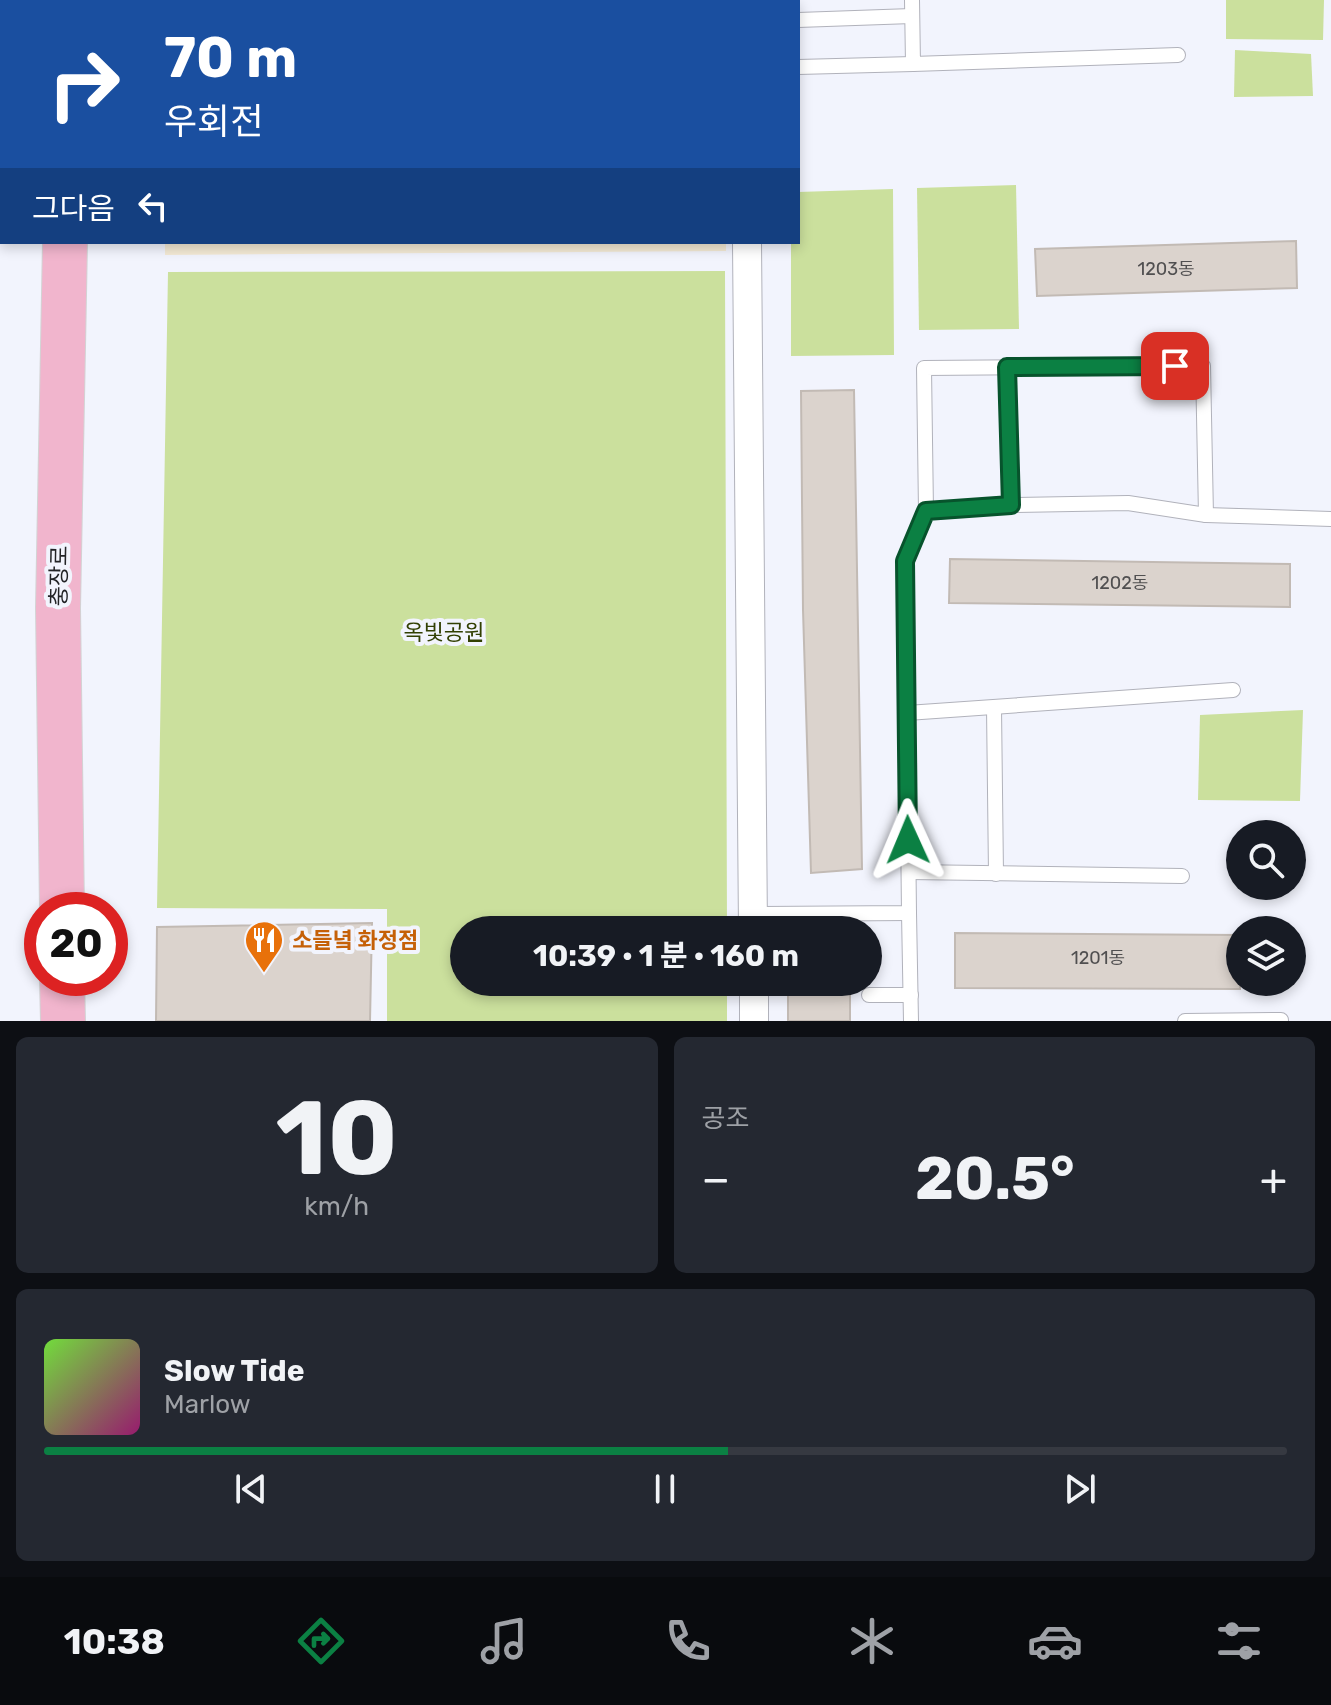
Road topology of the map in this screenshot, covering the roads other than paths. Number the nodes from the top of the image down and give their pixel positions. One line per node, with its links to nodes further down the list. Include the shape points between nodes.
1 (912, 0): 2 (lane)
2 (912, 16): 3 (lane); 5 (lane)
3 (800, 20)
4 (1178, 55): 5 (lane)
5 (913, 64): 6 (lane)
6 (800, 67)
7 (65, 244): 20 (main road, 충장로, via 58,608)
8 (747, 244): 22 (street)
9 (1007, 367): 10 (lane); 11 (lane, via 924,368); 12 (lane, via 1203,366)
10 (1011, 505): 11 (lane); 12 (lane, via 1128,503)
11 (926, 511): 16 (lane, via 905,561)
12 (1206, 515): 13 (lane)
13 (1331, 519)
14 (1233, 690): 15 (lane)
15 (994, 708): 16 (lane); 18 (lane)
16 (907, 713): 17 (lane)
17 (909, 872): 18 (lane); 21 (lane)
18 (996, 874): 19 (lane)
19 (1182, 876)
20 (62, 892)
21 (909, 913): 23 (lane); 25 (lane)
22 (753, 916)
23 (857, 916)
24 (882, 995): 25 (lane)
25 (911, 995): 31 (lane)
26 (62, 996): 29 (main road)
27 (754, 996): 30 (street)
28 (1281, 1020): 32 (lane)
29 (63, 1021)
30 (754, 1021)
31 (911, 1021)
32 (1185, 1021)

